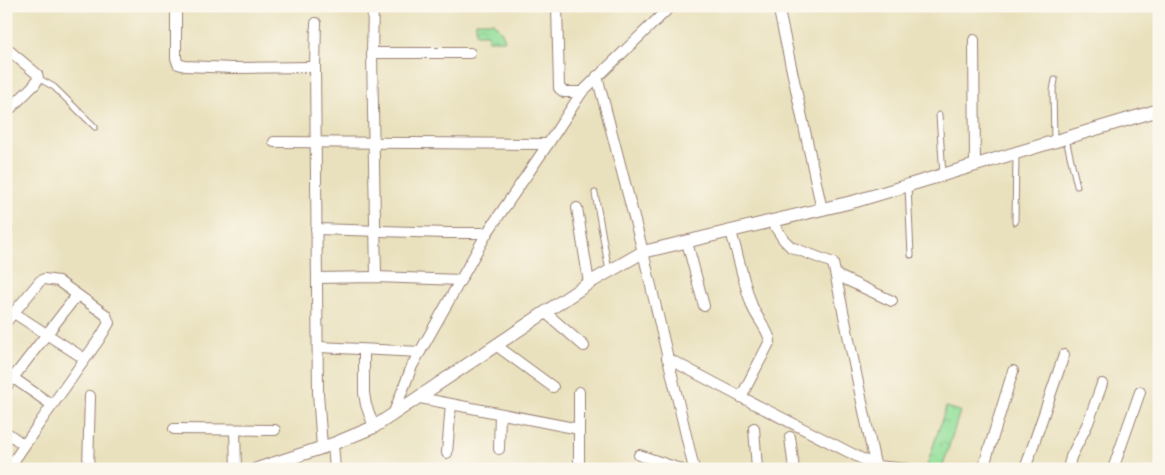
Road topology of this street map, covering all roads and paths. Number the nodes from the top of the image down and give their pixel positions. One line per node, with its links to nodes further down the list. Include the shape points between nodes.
1 (176, 6): 11 (street, via 178,64 233,68)
2 (373, 6): 9 (street)
3 (557, 6): 15 (street, via 559,88 564,92)
4 (671, 6): 12 (street)
5 (778, 6): 32 (street)
6 (316, 23): 11 (street)
7 (974, 40): 26 (street)
8 (6, 48): 13 (street)
9 (372, 53): 10 (street); 23 (street)
10 (470, 53)
11 (315, 67): 22 (street)
12 (597, 76): 15 (street); 40 (street)
13 (38, 78): 17 (street); 19 (lane, via 54,87)
14 (1055, 80): 20 (lane, via 1053,92)
15 (582, 92): 24 (street)
16 (1159, 110): 20 (street)
17 (6, 112)
18 (939, 116): 27 (lane)
19 (95, 127)
20 (1060, 140): 25 (street); 29 (lane)
21 (274, 142): 22 (street)
22 (315, 142): 23 (street); 35 (street)
23 (374, 142): 24 (street); 36 (street)
24 (548, 144): 38 (street)
25 (1016, 153): 26 (street); 34 (lane)
26 (976, 165): 27 (street)
27 (943, 175): 28 (street)
28 (908, 186): 32 (street); 41 (lane)
29 (1077, 186)
30 (596, 192): 42 (lane)
31 (577, 208): 47 (street)
32 (822, 210): 33 (street)
33 (772, 222): 37 (street); 43 (street, via 791,247 833,263)
34 (1015, 222)
35 (316, 229): 36 (street); 45 (street)
36 (375, 231): 38 (street); 44 (street)
37 (731, 232): 39 (street); 71 (street, via 751,303 770,341)
38 (487, 233): 46 (street)
39 (687, 242): 40 (street); 50 (street)
40 (643, 252): 42 (street); 61 (street)
41 (911, 255)
42 (609, 272): 47 (street)
43 (836, 275): 49 (street); 91 (street)
44 (376, 277): 45 (street); 46 (street)
45 (317, 278): 57 (street)
46 (460, 280): 59 (street)
47 (589, 283): 52 (street)
48 (76, 295): 51 (street, via 58,282 44,279); 54 (street); 62 (street, via 108,319 108,326)
49 (892, 301)
50 (704, 306)
51 (14, 313): 53 (street); 54 (street)
52 (546, 313): 55 (street); 56 (street)
53 (6, 322)
54 (47, 334): 62 (street); 64 (street)
55 (497, 346): 67 (street); 72 (street)
56 (584, 346)
57 (318, 348): 58 (street); 86 (street, via 318,393)
58 (364, 350): 59 (street); 77 (street, via 364,392)
59 (420, 352): 76 (street)
60 (1064, 355): 103 (street)
61 (668, 358): 71 (street); 98 (street)
62 (85, 359): 74 (street)
63 (1013, 371): 102 (street)
64 (10, 375): 66 (street); 74 (street)
65 (1102, 384): 104 (street)
66 (6, 387)
67 (553, 387)
68 (578, 392): 80 (street)
69 (1140, 392): 105 (street)
70 (90, 396): 92 (street)
71 (740, 397): 91 (street)
72 (420, 398): 73 (street); 76 (street)
73 (451, 404): 75 (street); 88 (street)
74 (52, 405): 85 (street)
75 (500, 414): 80 (street); 87 (street)
76 (392, 416): 77 (street)
77 (374, 427): 86 (street)
78 (754, 428): 99 (street)
79 (174, 429): 81 (street)
80 (579, 429): 96 (street)
81 (235, 430): 82 (street); 93 (street)
82 (275, 430)
83 (6, 432): 85 (street)
84 (790, 437): 100 (street)
85 (24, 445): 90 (street)
86 (327, 446): 94 (street); 95 (street)
87 (499, 448)
88 (447, 453)
89 (639, 455): 97 (street)
90 (11, 465)
91 (876, 467): 101 (street)
92 (88, 469)
93 (236, 469)
94 (257, 469)
95 (335, 469)
96 (579, 469)
97 (680, 469)
98 (694, 469)
99 (756, 469)
100 (794, 469)
101 (908, 469)
102 (983, 469)
103 (1025, 469)
104 (1068, 469)
105 (1113, 469)

